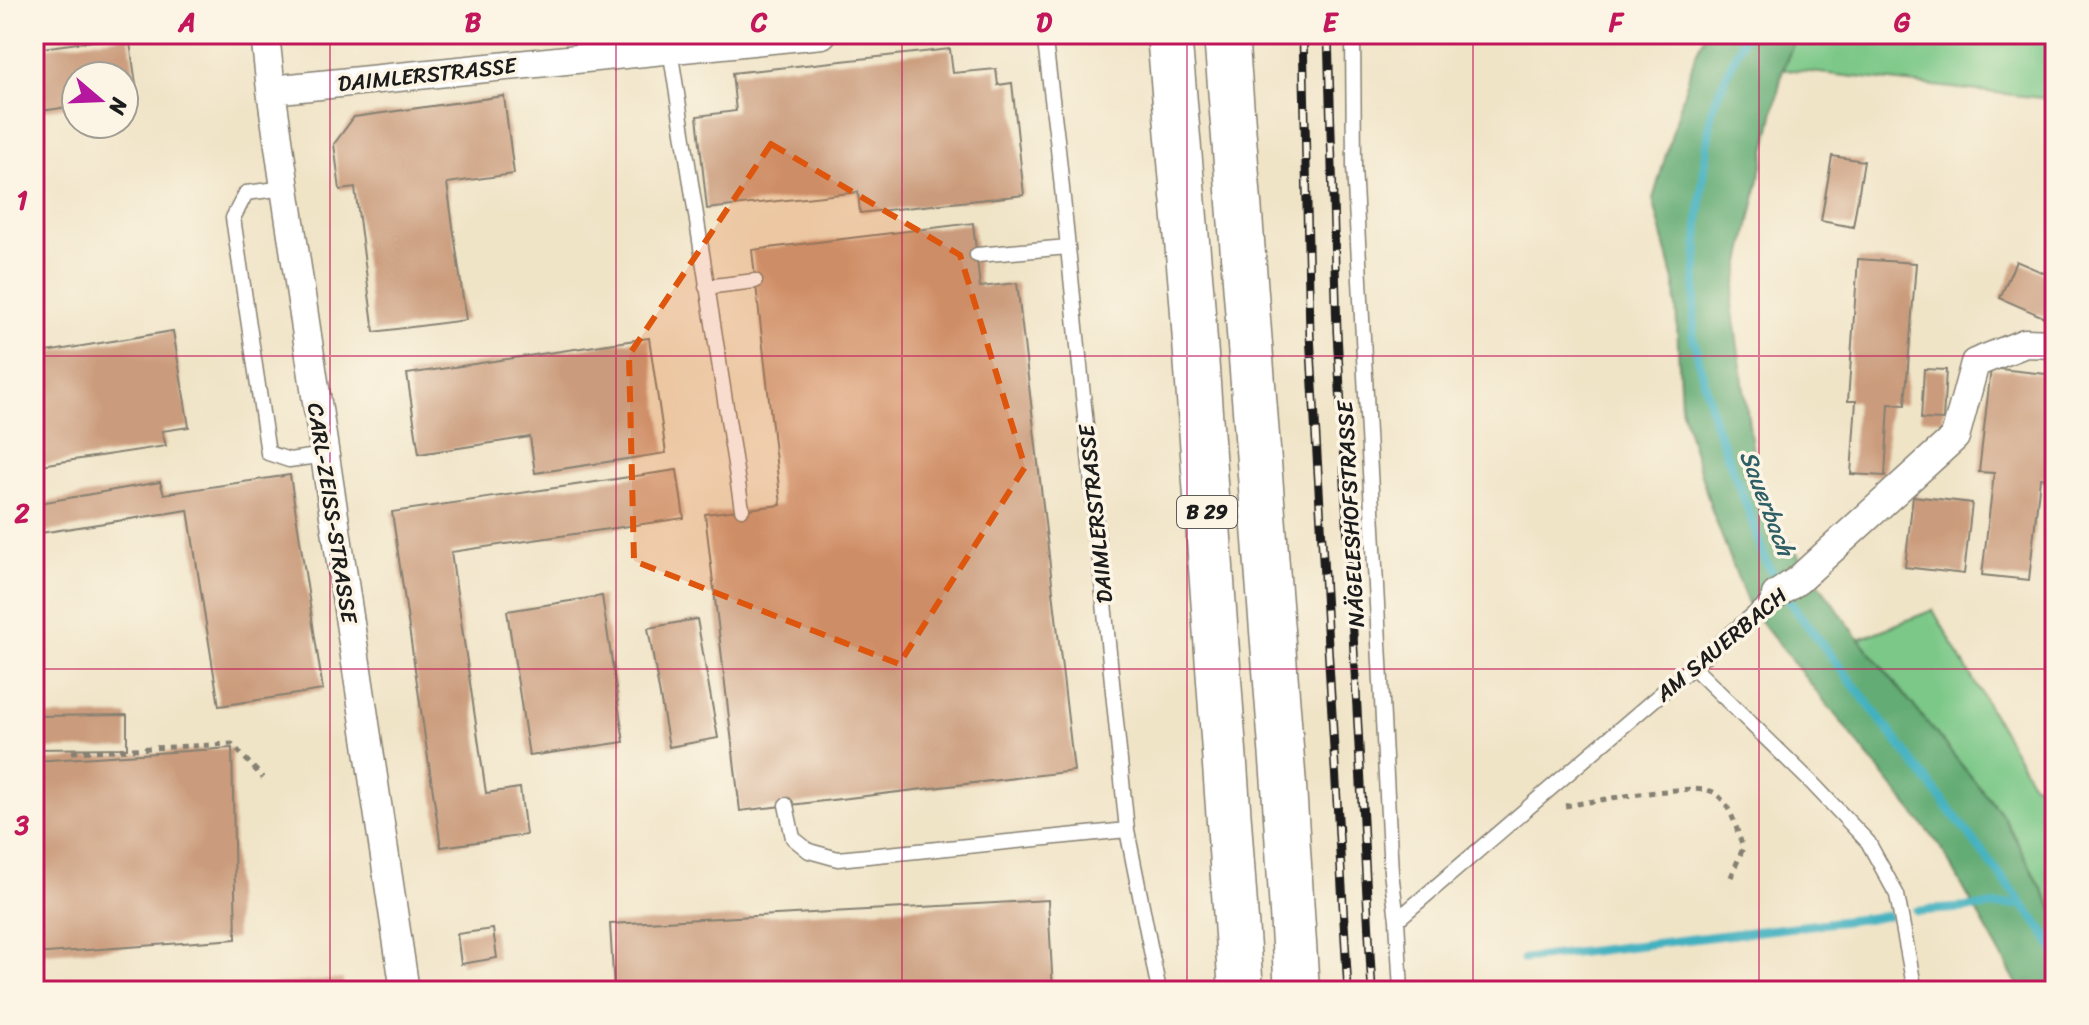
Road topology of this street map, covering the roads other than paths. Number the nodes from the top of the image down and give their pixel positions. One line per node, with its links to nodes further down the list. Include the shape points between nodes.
1 (265, 34): 8 (street, CARL-ZEISS-STRASSE)
2 (822, 34): 7 (street, DAIMLERSTRASSE)
3 (1044, 34): 10 (lane, DAIMLERSTRASSE)
4 (1169, 34): 24 (highway, B 29)
5 (1226, 34): 25 (highway, B 29)
6 (1353, 34): 21 (lane, NÄGELESHOFSTRASSE, via 1354,166)
7 (670, 49): 8 (street, DAIMLERSTRASSE); 13 (lane)
8 (271, 90): 9 (street, CARL-ZEISS-STRASSE)
9 (285, 188): 15 (street, CARL-ZEISS-STRASSE); 15 (lane, via 246,193 233,218 268,453 289,460)
10 (1068, 247): 11 (lane); 20 (lane, DAIMLERSTRASSE)
11 (977, 255)
12 (755, 281): 13 (lane)
13 (706, 287): 16 (lane)
14 (2055, 344): 17 (street, AM SAUERBACH, via 2025,343 1975,363 1955,437)
15 (325, 455): 22 (street, CARL-ZEISS-STRASSE)
16 (742, 509)
17 (1787, 587): 18 (lane, AM SAUERBACH)
18 (1693, 667): 21 (lane, AM SAUERBACH); 27 (lane, via 1868,842 1897,895)
19 (786, 805): 20 (lane, via 793,838 809,851 838,859)
20 (1127, 830): 23 (lane, DAIMLERSTRASSE)
21 (1397, 920): 26 (lane, NÄGELESHOFSTRASSE)
22 (405, 991)
23 (1159, 991)
24 (1241, 991)
25 (1297, 991)
26 (1401, 991)
27 (1915, 991)

